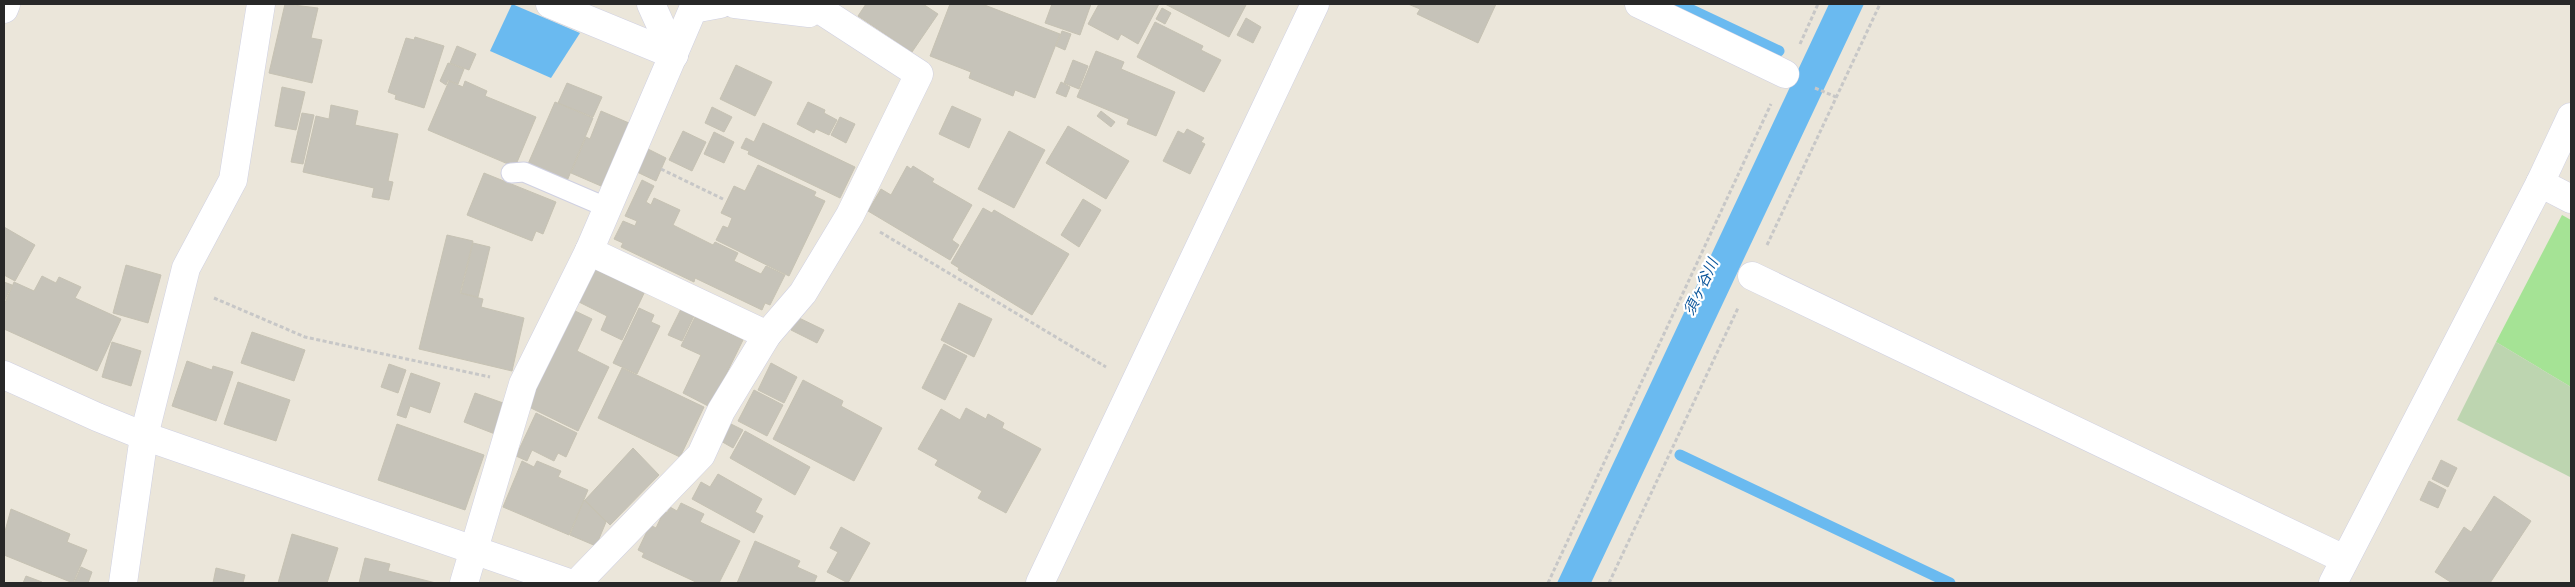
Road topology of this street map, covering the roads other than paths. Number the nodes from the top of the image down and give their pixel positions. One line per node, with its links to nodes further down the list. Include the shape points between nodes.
1 (6, 4): 10 (street)
2 (261, 4): 22 (street, via 233,180 186,268)
3 (550, 4): 11 (street)
4 (651, 4): 11 (street)
5 (720, 4): 11 (street, via 693,8)
6 (735, 4): 8 (street, via 809,13)
7 (1639, 4): 12 (street)
8 (818, 5): 20 (street, via 919,74 850,215 803,293)
9 (1308, 7): 29 (street)
10 (4, 9)
11 (674, 55): 17 (street)
12 (1785, 74)
13 (2571, 117): 15 (street)
14 (511, 174): 17 (lane, via 524,172)
15 (2540, 183): 16 (street); 24 (street)
16 (2571, 199)
17 (608, 208): 18 (street)
18 (589, 251): 20 (street); 23 (street, via 523,384)
19 (1752, 276): 24 (street)
20 (767, 335): 28 (street, via 721,411 701,455)
21 (4, 375): 22 (street)
22 (144, 436): 23 (street); 25 (street)
23 (474, 550): 26 (street); 27 (street)
24 (2344, 559): 30 (street)
25 (123, 583)
26 (464, 583)
27 (570, 583)
28 (577, 583)
29 (1040, 583)
30 (2333, 583)

